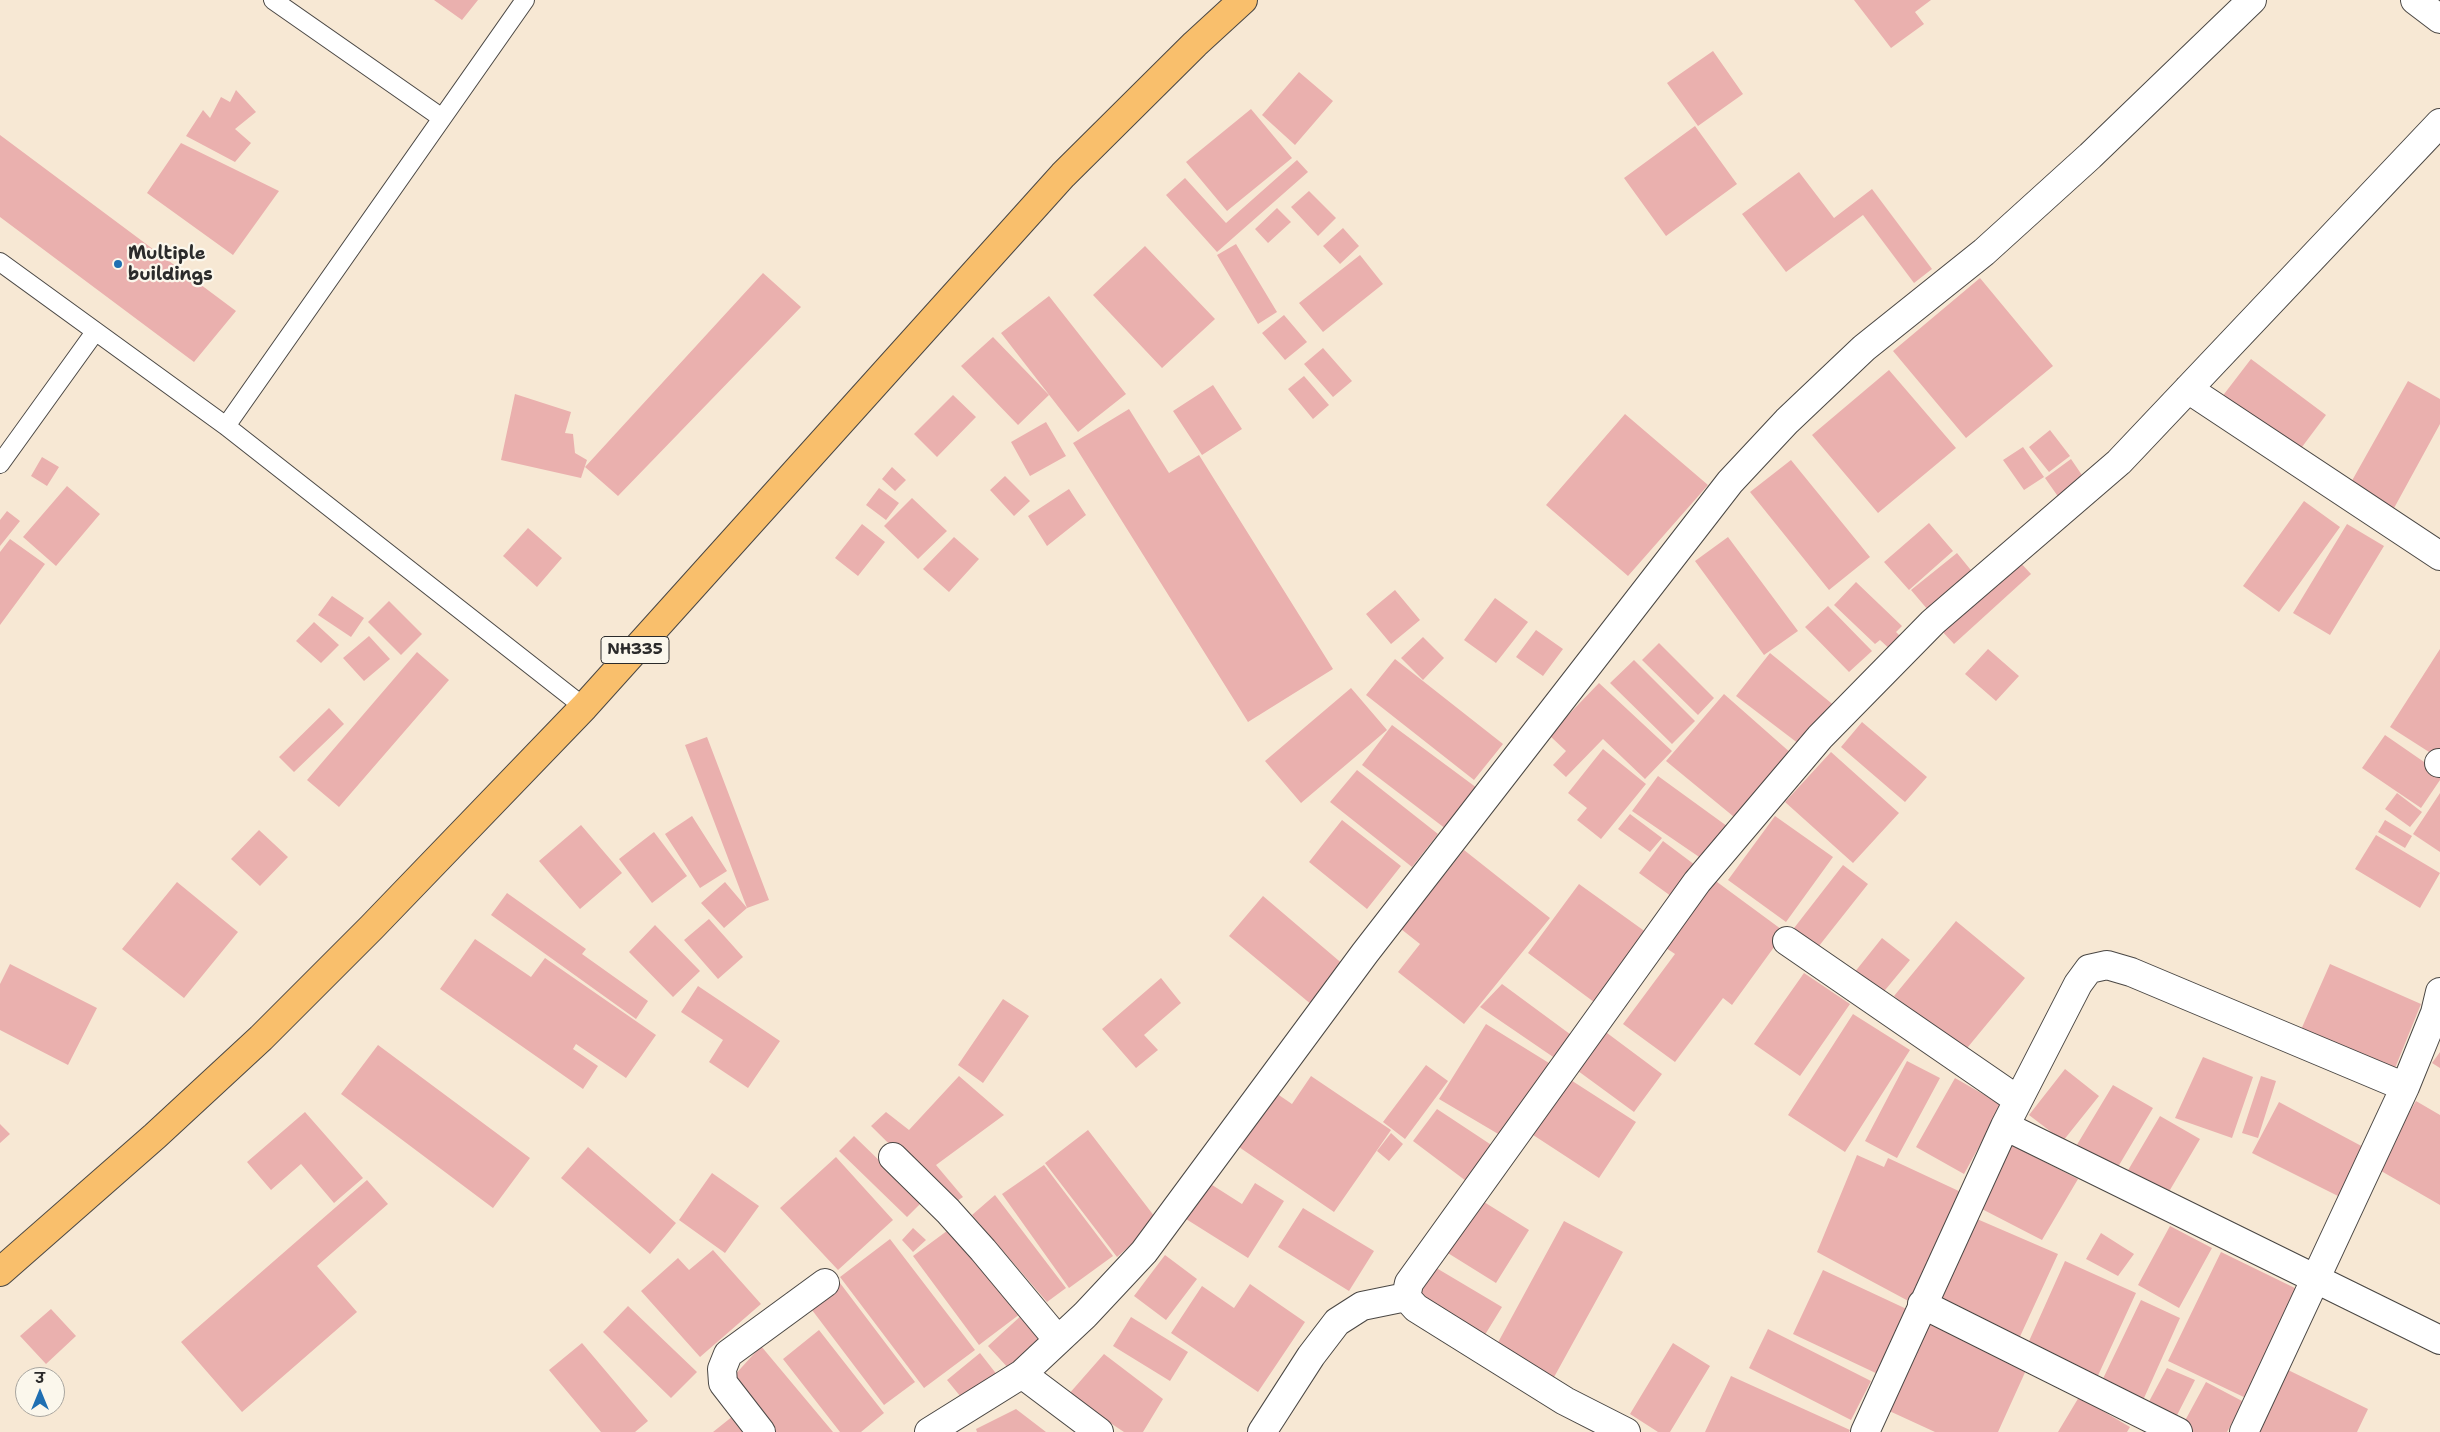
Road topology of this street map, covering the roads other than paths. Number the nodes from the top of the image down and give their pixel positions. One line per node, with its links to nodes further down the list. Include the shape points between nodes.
1 (273, 0): 7 (lane)
2 (525, 0): 7 (lane)
3 (1243, 0): 15 (highway, NH335, via 1063,175)
4 (2252, 0): 27 (street, via 2090,156 1984,252 1864,348 1787,421 1730,482 1364,953 1144,1252)
5 (2415, 0): 6 (street)
6 (2440, 19)
7 (442, 118): 12 (lane)
8 (2440, 123): 11 (street)
9 (0, 262): 10 (lane)
10 (95, 332): 12 (lane); 13 (lane)
11 (2188, 389): 14 (street); 25 (street, via 2119,462 1933,622 1820,737 1697,882 1420,1266 1409,1282)
12 (226, 426): 15 (lane)
13 (0, 464)
14 (2440, 556)
15 (584, 707): 22 (highway, NH335, via 261,1038 155,1136)
16 (1787, 941): 19 (street)
17 (2440, 992): 18 (street)
18 (2406, 1087): 19 (street, via 2131,972 2107,965 2089,969 2078,984); 23 (street)
19 (2018, 1100): 20 (street)
20 (2005, 1126): 23 (street); 26 (street)
21 (893, 1157): 27 (street, via 983,1250)
22 (4, 1262)
23 (2317, 1279): 28 (street); 37 (street)
24 (825, 1282): 30 (street, via 728,1354 722,1369 723,1383)
25 (1406, 1297): 33 (street, via 1362,1306 1337,1322); 34 (street, via 1416,1308 1565,1401)
26 (1922, 1304): 35 (street); 36 (street)
27 (1058, 1340): 29 (street)
28 (2440, 1340)
29 (1022, 1374): 31 (street); 32 (street)
30 (761, 1432)
31 (929, 1432)
32 (1099, 1432)
33 (1262, 1432)
34 (1626, 1432)
35 (1865, 1432)
36 (2178, 1432)
37 (2244, 1432)

